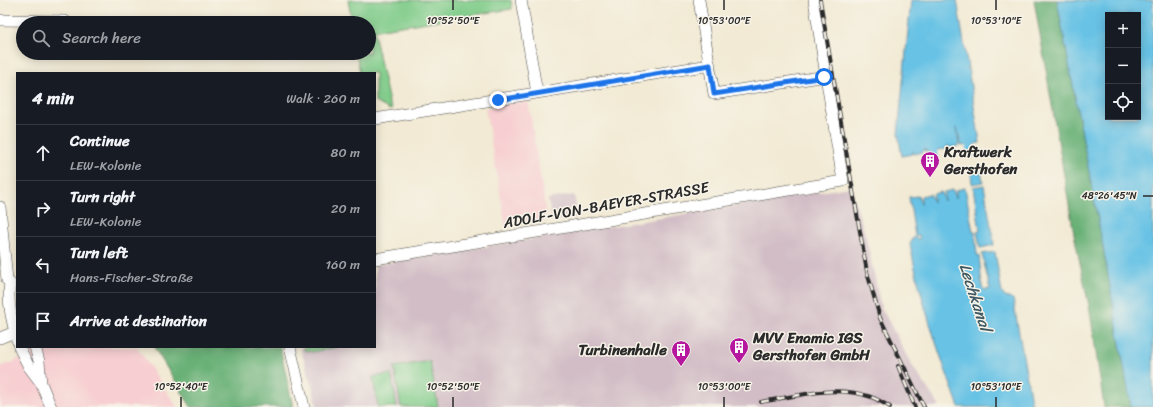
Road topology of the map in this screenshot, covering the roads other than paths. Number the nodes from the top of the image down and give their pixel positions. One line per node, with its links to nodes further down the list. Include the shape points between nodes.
1 (521, 0): 8 (street)
2 (699, 0): 6 (street)
3 (814, 0): 7 (street)
4 (0, 20): 5 (street)
5 (16, 20)
6 (710, 65): 7 (street, via 714,94); 8 (street)
7 (826, 76): 11 (street, ADOLF-VON-BAEYER-STRASSE, via 843,181)
8 (537, 93): 9 (street)
9 (376, 119)
10 (0, 207): 12 (street)
11 (376, 259)
12 (8, 283): 13 (street)
13 (16, 334): 14 (street)
14 (0, 338)
15 (20, 348): 18 (street)
16 (35, 348): 18 (street)
17 (290, 348): 20 (street)
18 (41, 383): 19 (street)
19 (51, 407)
20 (304, 407)

